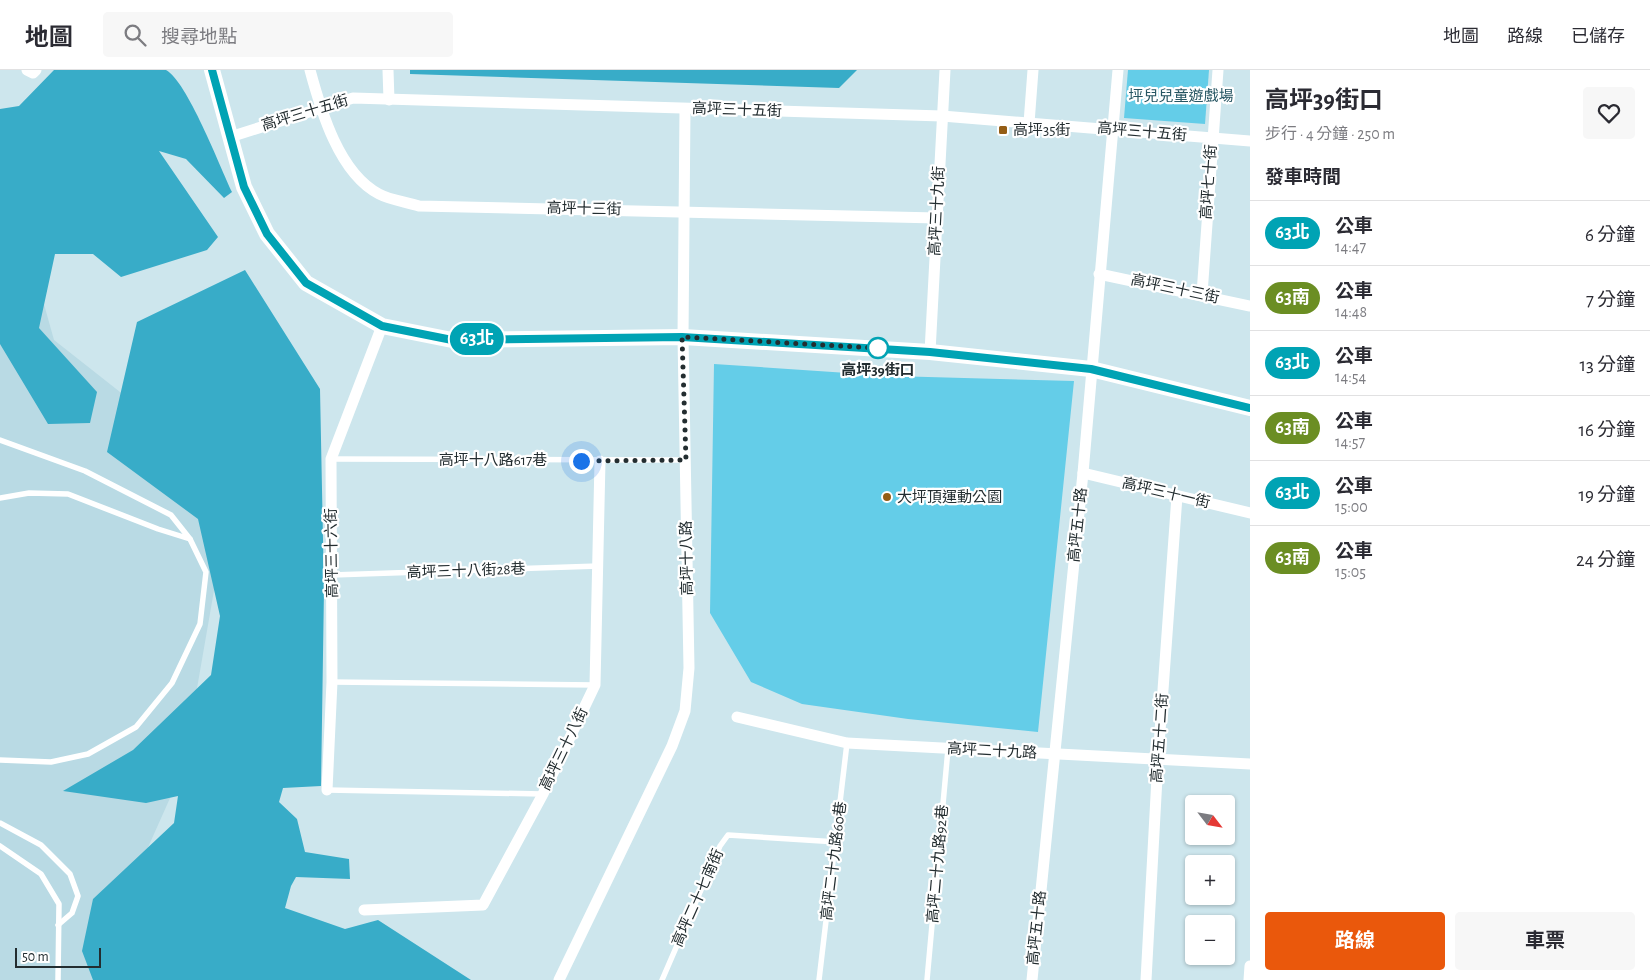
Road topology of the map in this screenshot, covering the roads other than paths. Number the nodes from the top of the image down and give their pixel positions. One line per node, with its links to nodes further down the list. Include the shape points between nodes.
1 (27, 70): 2 (street, via 33,73)
2 (36, 70)
3 (212, 70): 16 (street)
4 (310, 70): 11 (street, 高坪十三街)
5 (388, 70): 10 (street)
6 (944, 70): 13 (street, 高坪三十九街)
7 (1033, 70): 14 (street)
8 (1118, 70): 15 (street, 高坪五十路)
9 (1218, 70): 17 (street, 高坪七十街)
10 (389, 100): 11 (street, 高坪三十五街, via 353,98); 12 (street, 高坪三十五街)
11 (320, 107): 16 (street, 高坪三十五街); 19 (street, 高坪十三街, via 350,170 379,194 419,206)
12 (685, 109): 13 (street, 高坪三十五街); 19 (street, 高坪十八路)
13 (942, 116): 14 (street, 高坪三十五街); 20 (street, 高坪三十九街)
14 (1028, 123): 15 (street, 高坪三十五街)
15 (1112, 129): 17 (street, 高坪三十五街); 21 (street, 高坪五十路)
16 (230, 137): 24 (street, via 244,187 272,241 306,283)
17 (1212, 138): 18 (street, 高坪三十五街); 22 (street, 高坪七十街)
18 (1250, 141)
19 (684, 211): 20 (street, 高坪十三街); 25 (street, 高坪十八路)
20 (937, 218): 26 (street, 高坪三十九街)
21 (1099, 274): 22 (street, 高坪三十三街); 27 (street, 高坪五十路)
22 (1202, 294): 23 (street, 高坪三十三街)
23 (1250, 306)
24 (382, 326): 25 (street, via 452,340); 30 (street, 高坪三十六街)
25 (682, 337): 26 (street); 31 (street, 高坪十八路)
26 (930, 352): 27 (street)
27 (1091, 369): 28 (street); 33 (street, 高坪五十路)
28 (1250, 408)
29 (0, 440): 37 (lane, via 85,471 171,515)
30 (331, 458): 32 (lane, 高坪十八路617巷); 39 (street, 高坪三十六街)
31 (686, 460): 32 (lane, 高坪十八路617巷); 58 (street, 高坪十八路, via 689,668 685,711 672,746)
32 (600, 461): 38 (street, 高坪三十八街)
33 (1083, 473): 34 (street, 高坪三十一街); 45 (street, 高坪五十路)
34 (1177, 496): 36 (street, 高坪三十一街); 46 (street, 高坪五十二街)
35 (0, 498): 37 (lane, via 29,493 68,494 158,530)
36 (1250, 513)
37 (190, 539): 47 (lane, via 206,572 200,624 172,683 136,728 88,754 51,762)
38 (599, 566): 39 (lane, 高坪三十八街28巷); 41 (street, 高坪三十八街)
39 (332, 575): 40 (street, 高坪三十六街)
40 (332, 682): 41 (lane); 49 (street, 高坪三十六街)
41 (595, 685): 50 (street, 高坪三十八街)
42 (737, 716): 43 (street, 高坪二十九路)
43 (847, 743): 44 (street, 高坪二十九路); 52 (lane, 高坪二十九路60巷)
44 (948, 749): 45 (street, 高坪二十九路); 61 (lane, 高坪二十九路92巷)
45 (1055, 754): 46 (street, 高坪二十九路); 62 (street, 高坪五十路)
46 (1158, 759): 48 (street, 高坪二十九路); 63 (street, 高坪五十二街)
47 (0, 760)
48 (1250, 764)
49 (327, 790): 50 (lane)
50 (543, 794): 54 (street, 高坪三十八街, via 483,906)
51 (0, 822): 55 (lane, via 41,845 70,874 78,896 72,913)
52 (837, 842): 59 (lane, 高坪二十七南街, via 728,835 720,846); 60 (lane, 高坪二十九路60巷)
53 (0, 846): 55 (lane, via 40,874 58,904)
54 (364, 910)
55 (58, 925): 57 (lane)
56 (1250, 966): 64 (street)
57 (58, 980)
58 (560, 980)
59 (662, 980)
60 (819, 980)
61 (927, 980)
62 (1032, 980)
63 (1146, 980)
64 (1249, 980)

